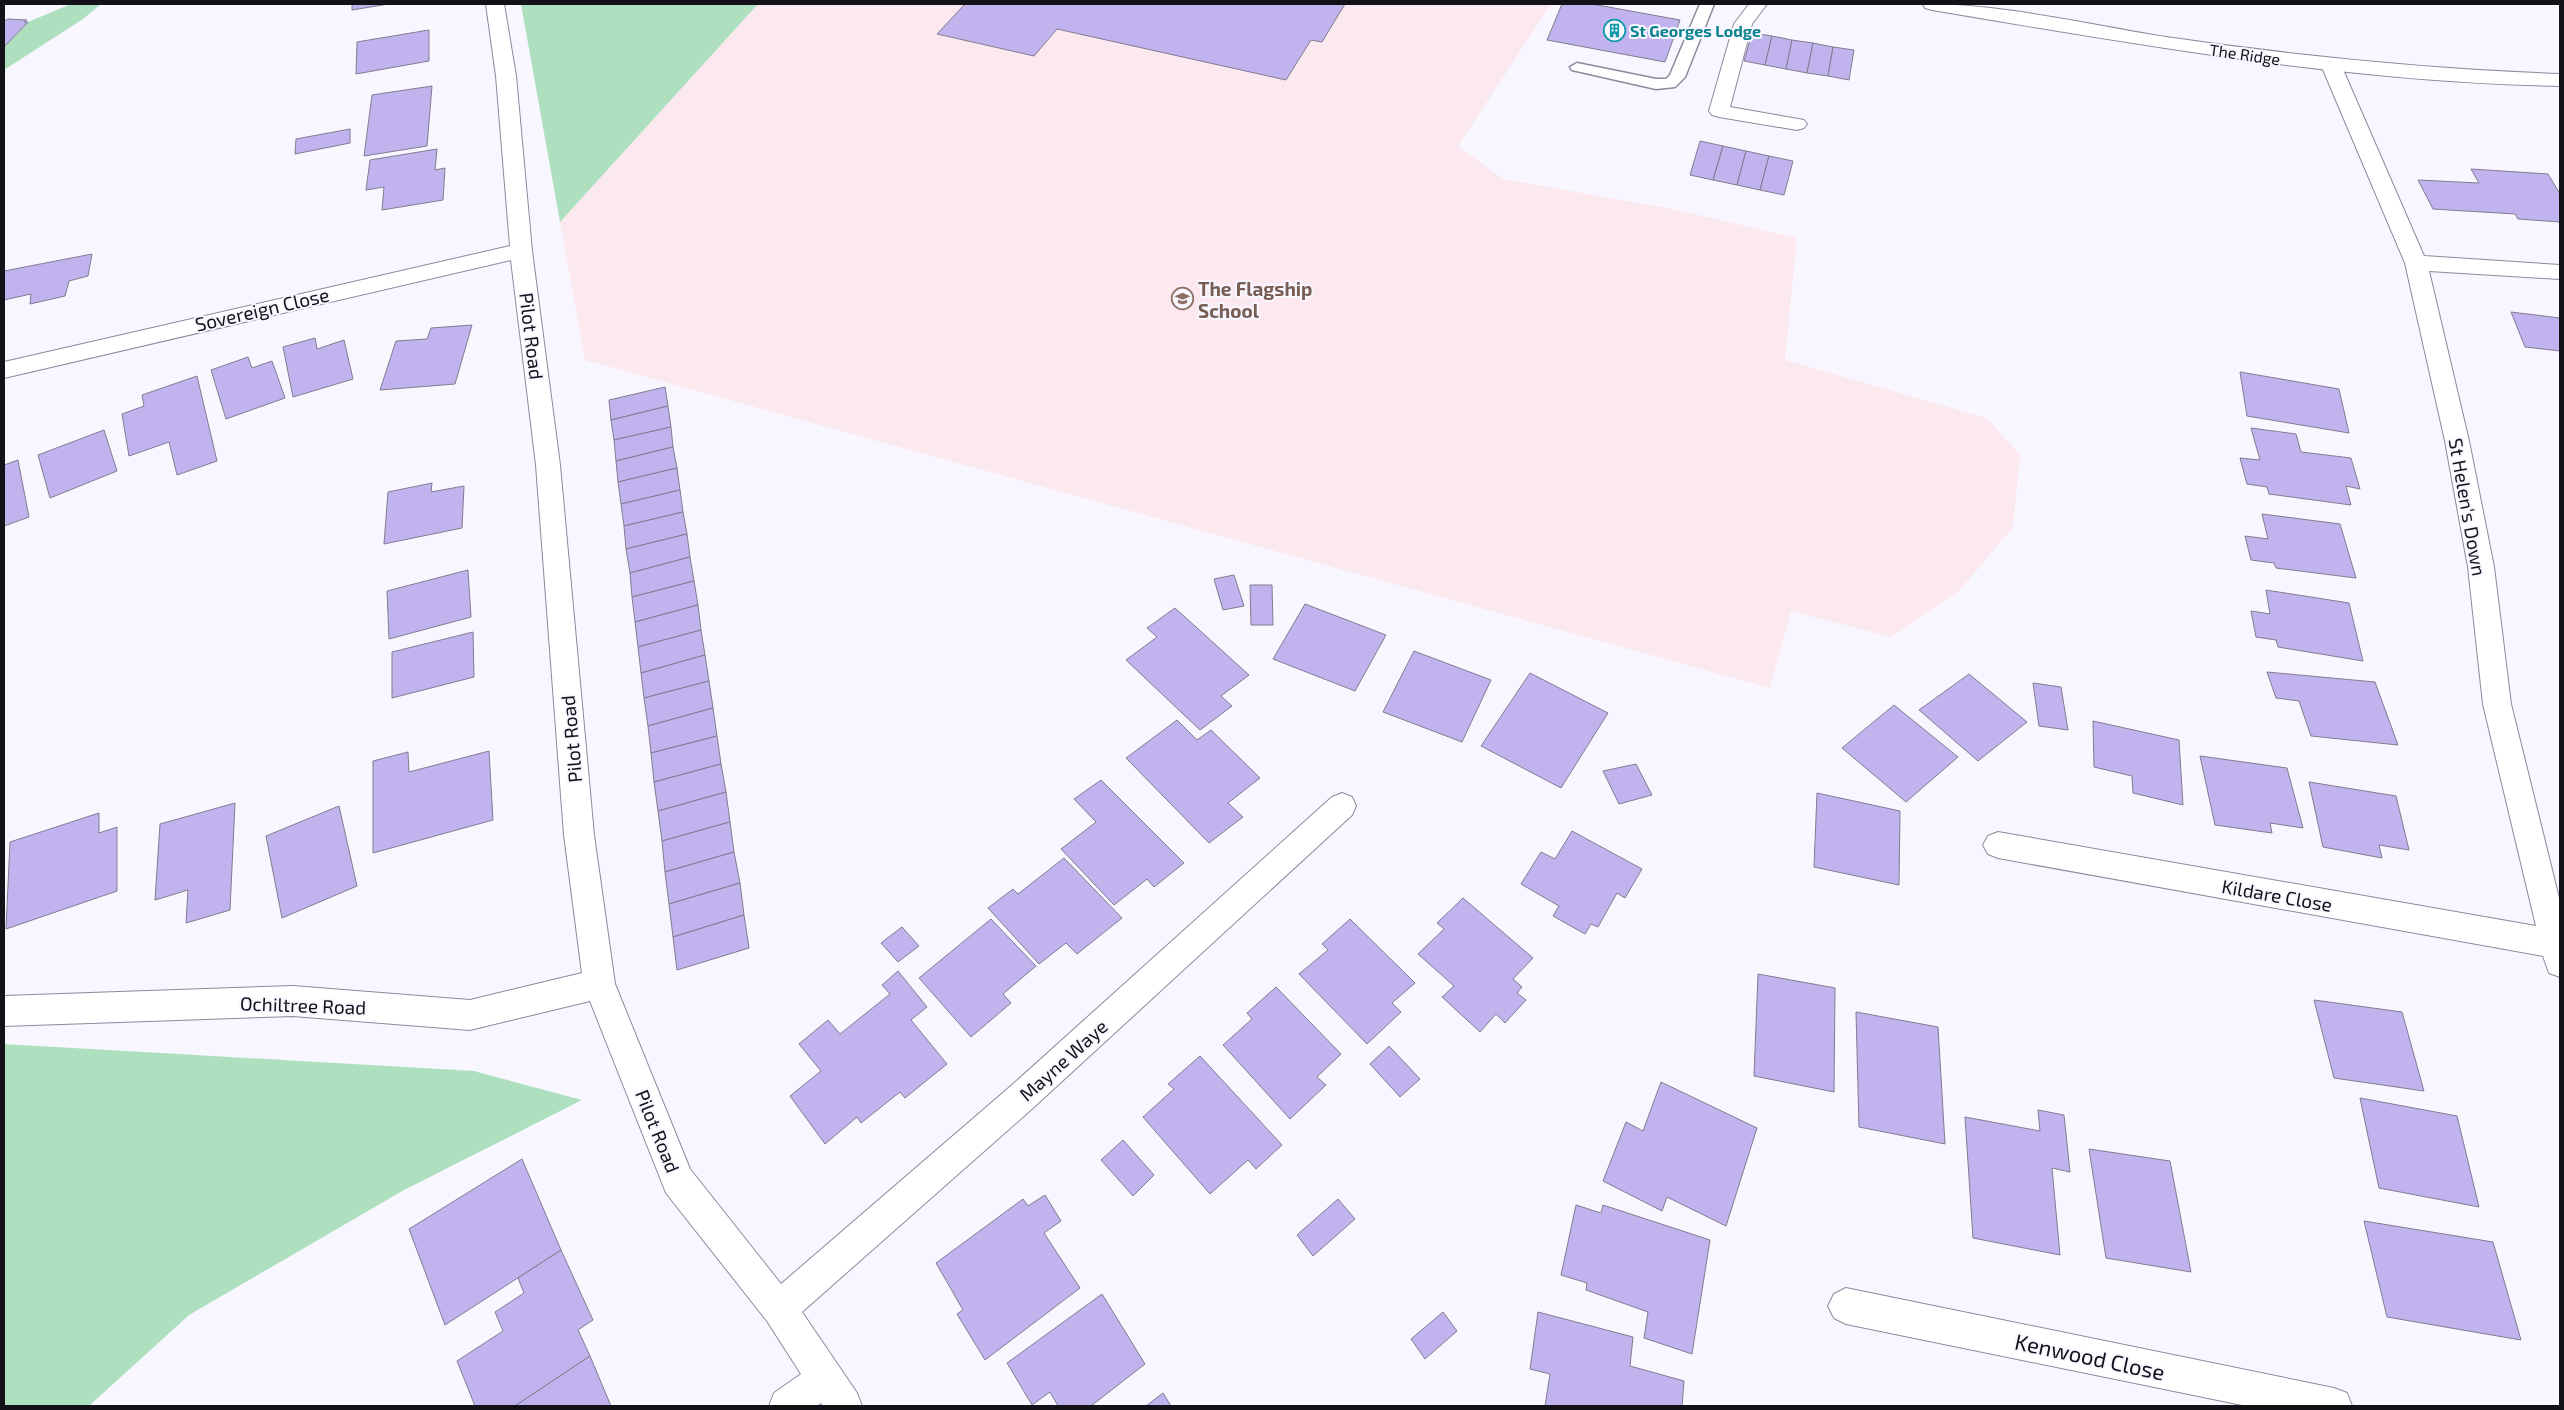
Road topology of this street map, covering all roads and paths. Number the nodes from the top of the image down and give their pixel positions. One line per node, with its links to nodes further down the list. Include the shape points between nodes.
1 (495, 4): 9 (street, Pilot Road, via 506,76)
2 (1707, 4): 6 (lane, via 1677,77 1670,84 1656,84)
3 (1758, 4): 8 (street, via 1743,24 1719,111)
4 (1932, 4): 5 (street, The Ridge, via 2156,42)
5 (2331, 65): 7 (street, The Ridge, via 2484,78); 10 (street, St Helen's Down)
6 (1577, 67)
7 (2560, 80)
8 (1797, 124)
9 (521, 251): 12 (street, Sovereign Close); 16 (street, Pilot Road, via 548,465 579,835)
10 (2416, 263): 11 (street); 15 (street, St Helen's Down, via 2457,441 2479,558 2497,704)
11 (2560, 272)
12 (4, 370)
13 (1342, 806): 19 (street, Mayne Waye, via 1023,1096)
14 (1998, 845): 15 (street, Kildare Close)
15 (2558, 953)
16 (599, 984): 17 (street, Ochiltree Road, via 470,1014 293,1001); 19 (street, Pilot Road, via 678,1181)
17 (4, 1011)
18 (1846, 1306): 22 (street, Kenwood Close)
19 (779, 1309): 20 (street, Pilot Road)
20 (834, 1393): 21 (street)
21 (787, 1406)
22 (2334, 1406)

